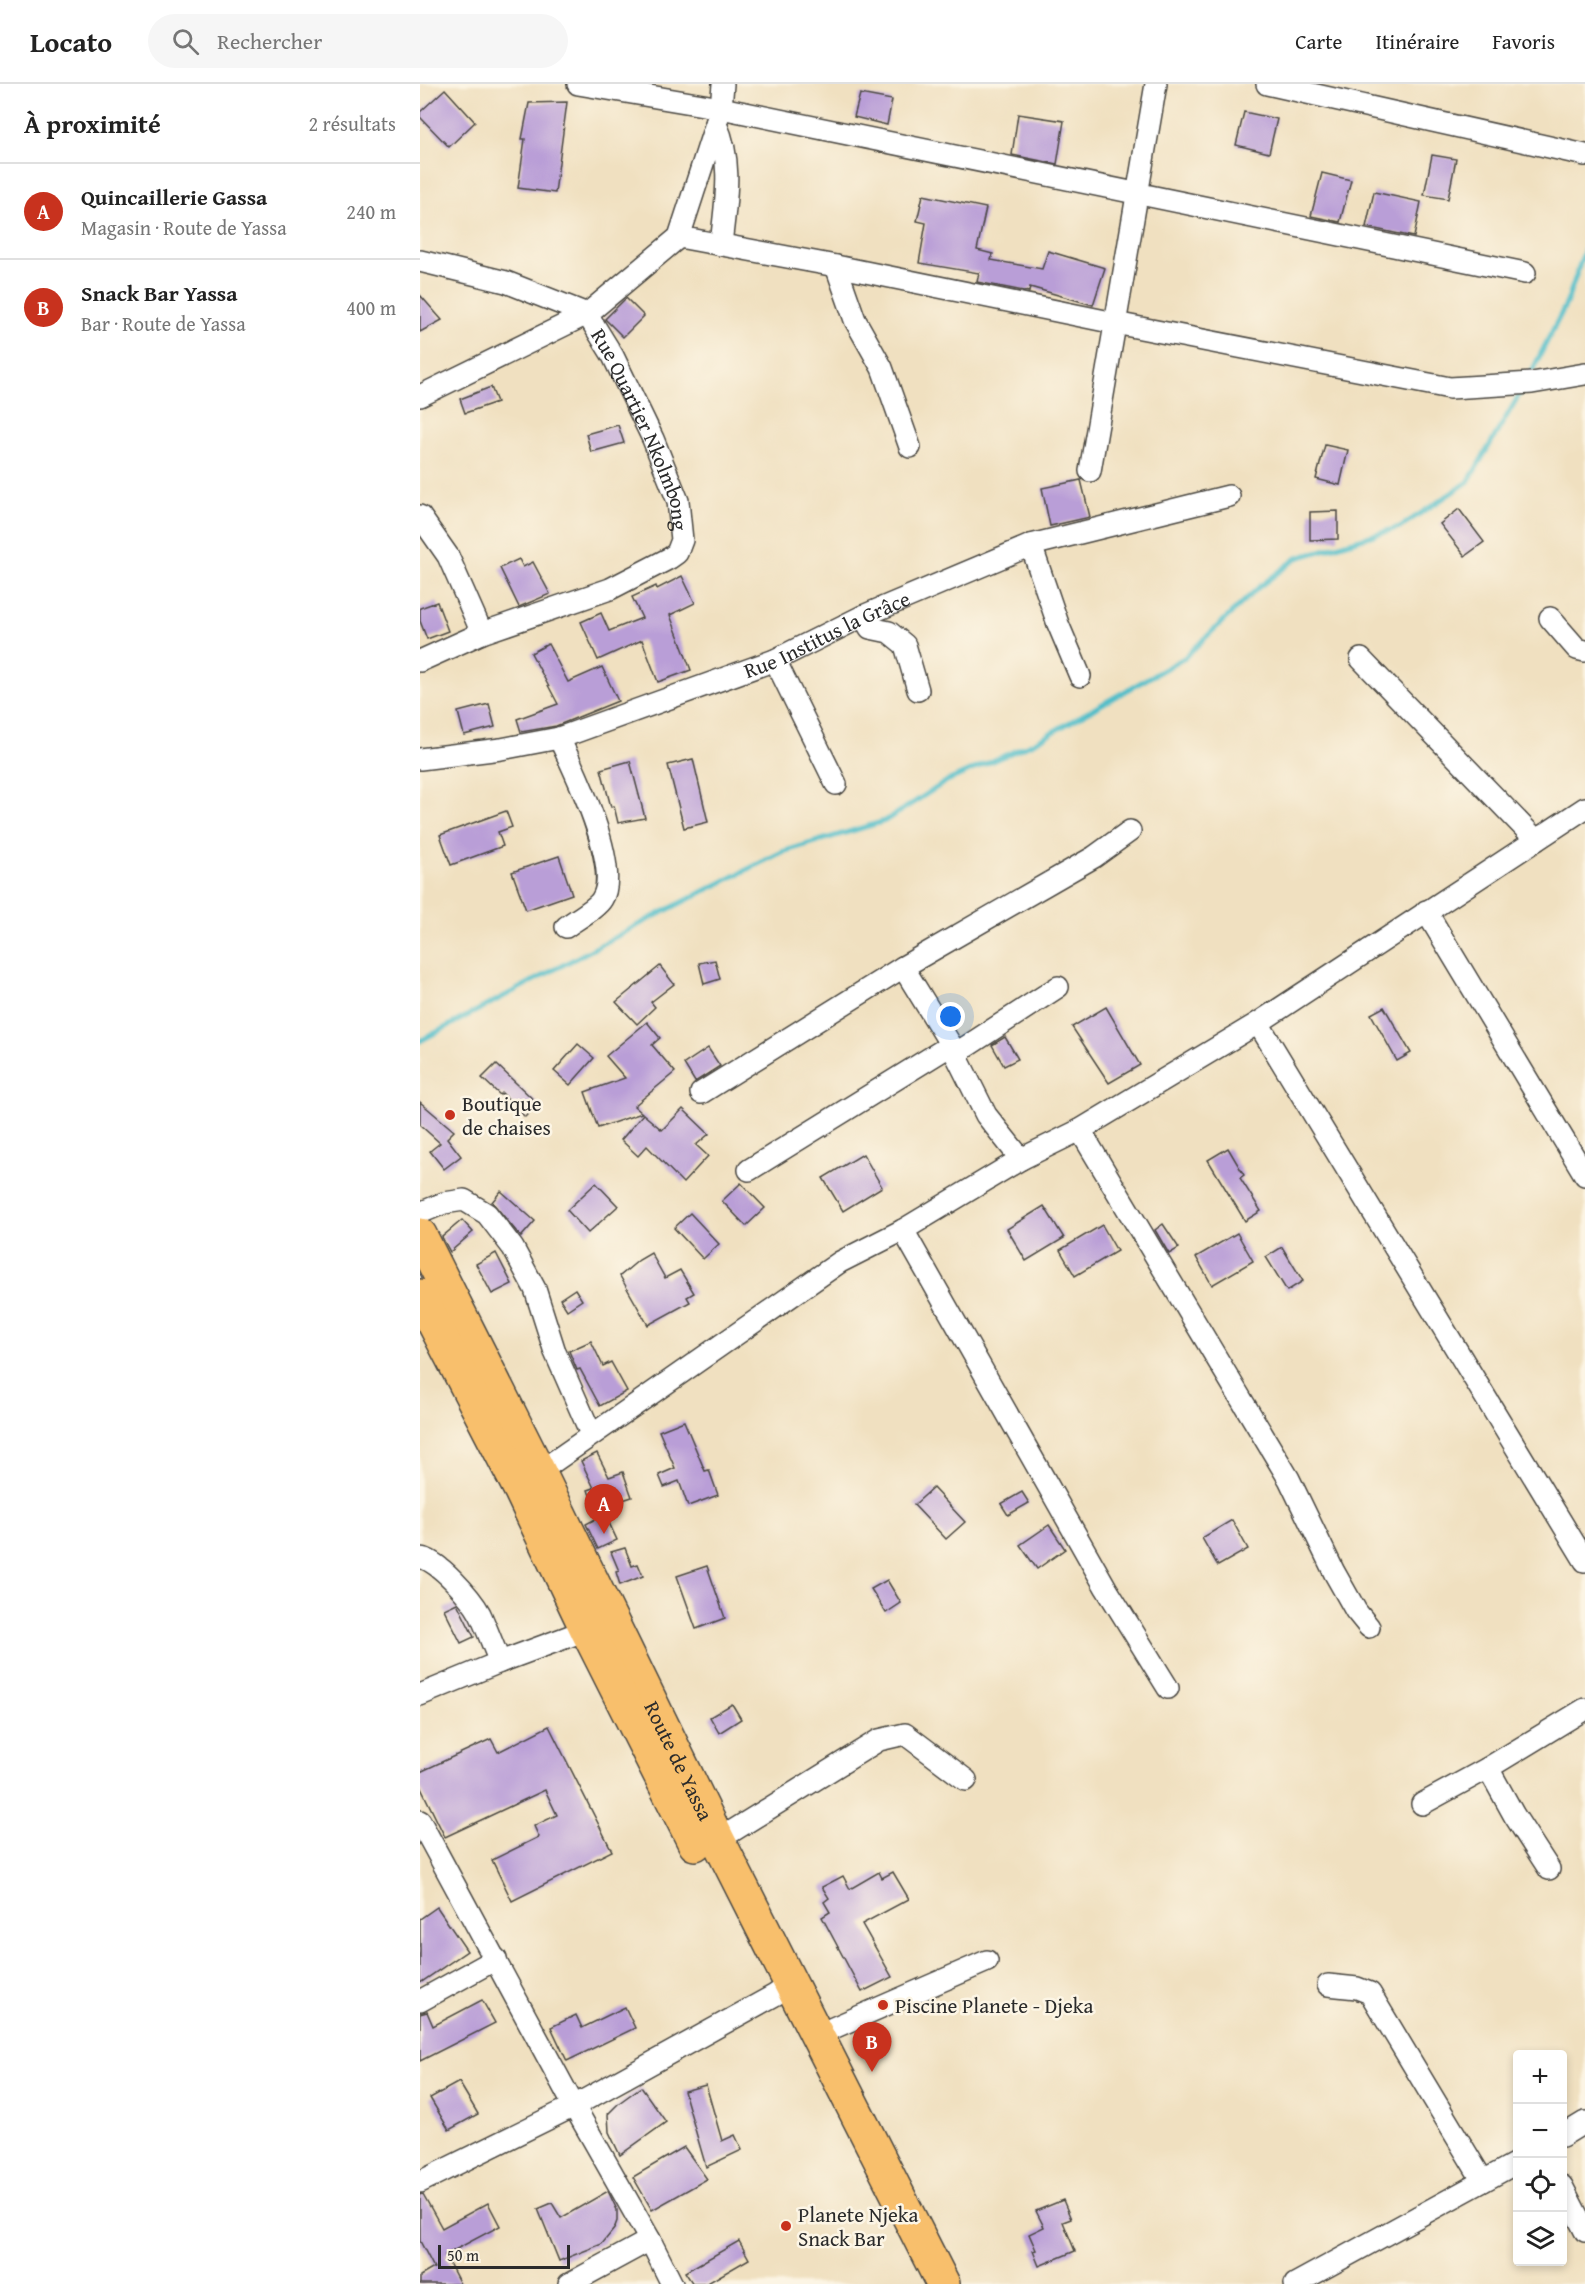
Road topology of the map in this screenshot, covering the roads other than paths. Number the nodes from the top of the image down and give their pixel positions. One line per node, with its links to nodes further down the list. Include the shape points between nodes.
1 (578, 84): 5 (street)
2 (723, 84): 5 (street)
3 (1156, 84): 7 (street)
4 (1267, 84): 6 (street)
5 (718, 116): 7 (street); 8 (street); 9 (street, via 728,184)
6 (1585, 156)
7 (1137, 193): 12 (street); 14 (street)
8 (679, 237): 9 (street); 13 (street)
9 (721, 245): 11 (street)
10 (420, 261): 13 (street, Rue Quartier Nkolmbong, via 506,282)
11 (836, 266): 14 (street); 17 (street, via 855,320 882,368)
12 (1525, 273)
13 (587, 314): 16 (street); 24 (street, Rue Quartier Nkolmbong, via 614,356 653,438 678,501 682,540 677,553 670,558 610,589)
14 (1115, 323): 15 (street, via 1450,388 1532,383); 18 (street)
15 (1585, 374)
16 (420, 396)
17 (910, 447)
18 (1090, 471)
19 (1229, 496): 21 (street, Rue Institus la Grâce)
20 (420, 516): 24 (street, via 448,556)
21 (1031, 545): 22 (street, Rue Institus la Grâce); 29 (street)
22 (862, 616): 27 (street, Rue Institus la Grâce); 30 (street, via 870,628 889,632 905,645)
23 (1550, 618): 25 (street, via 1577,649)
24 (482, 633): 28 (street, Rue Quartier Nkolmbong)
25 (1585, 651)
26 (1361, 659): 36 (street)
27 (775, 660): 31 (street, Rue Institus la Grâce); 33 (street)
28 (420, 661)
29 (1080, 676)
30 (918, 690)
31 (560, 738): 32 (street, Rue Institus la Grâce); 38 (street, via 590,807 608,879 602,899)
32 (420, 759)
33 (836, 784)
34 (1583, 814): 36 (street)
35 (1130, 831): 39 (street, via 1094,857)
36 (1536, 840): 37 (street)
37 (1426, 911): 41 (street); 47 (street)
38 (566, 927)
39 (903, 967): 42 (street); 43 (street)
40 (1058, 987): 42 (street)
41 (1258, 1023): 44 (street); 55 (street)
42 (953, 1049): 45 (street, via 986,1115); 46 (street)
43 (701, 1093)
44 (1080, 1131): 45 (street); 57 (street, via 1289,1479 1334,1572)
45 (1021, 1159): 49 (street)
46 (749, 1170)
47 (1585, 1175)
48 (420, 1213): 52 (street, via 464,1200 487,1214 513,1248 536,1289 555,1352)
49 (903, 1230): 52 (street, via 840,1262); 59 (street, via 1106,1588)
50 (420, 1235): 53 (main road, Route de Yassa)
51 (420, 1296): 56 (main road, Route de Yassa, via 521,1491)
52 (591, 1434): 53 (street)
53 (539, 1472): 56 (main road, Route de Yassa)
54 (420, 1558): 58 (street, via 442,1568 479,1612)
55 (1585, 1561)
56 (599, 1625): 58 (street); 66 (main road, Route de Yassa); 72 (main road, Route de Yassa, via 698,1851)
57 (1369, 1627)
58 (500, 1662): 60 (street)
59 (1168, 1688)
60 (420, 1695)
61 (1585, 1709): 62 (street)
62 (1488, 1768): 64 (street); 68 (street)
63 (966, 1780): 66 (street, via 905,1734 879,1740)
64 (1422, 1804)
65 (420, 1821): 67 (street)
66 (718, 1840): 72 (main road, Route de Yassa)
67 (427, 1850): 69 (street)
68 (1549, 1869)
69 (496, 1959): 73 (street); 75 (street)
70 (987, 1961): 74 (street)
71 (1328, 1985): 79 (street, via 1370,1993)
72 (783, 1990): 74 (main road, Route de Yassa); 75 (street); 84 (main road, Route de Yassa)
73 (420, 2001)
74 (817, 2035): 84 (main road, Route de Yassa)
75 (574, 2106): 80 (street); 83 (street)
76 (1585, 2122): 77 (street)
77 (1567, 2133)
78 (1513, 2165): 79 (street)
79 (1484, 2181): 87 (street)
80 (420, 2182)
81 (1567, 2194): 82 (street)
82 (1585, 2231)
83 (650, 2240): 85 (street); 86 (street)
84 (927, 2277)
85 (569, 2284)
86 (672, 2284)
87 (1295, 2284)

